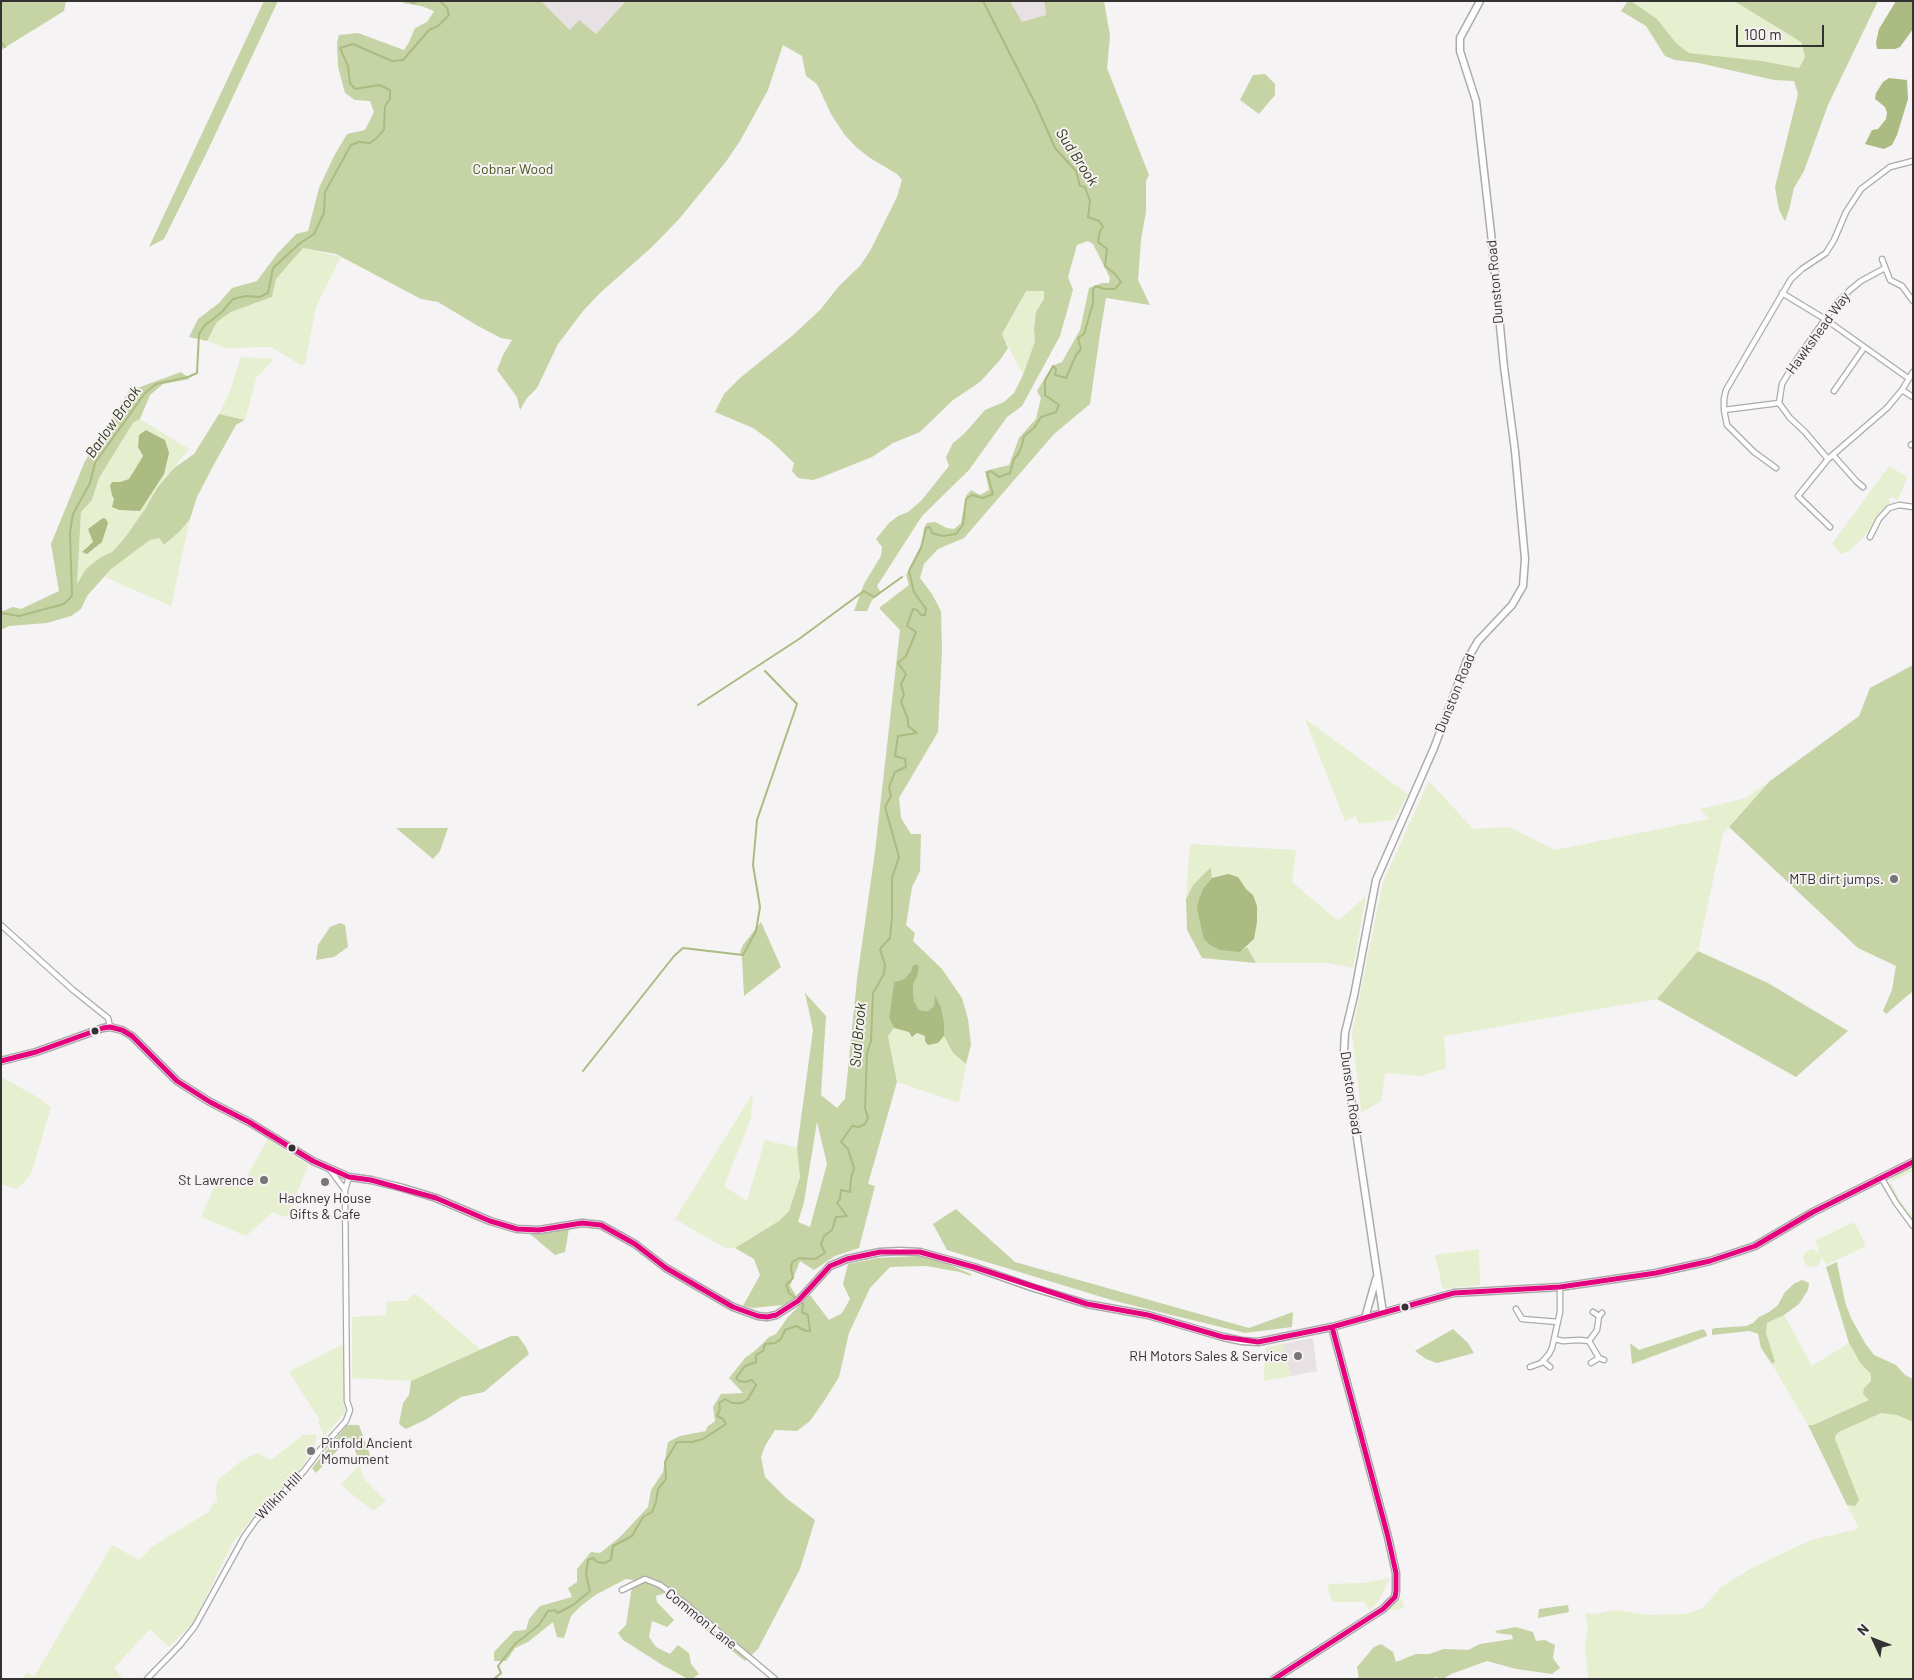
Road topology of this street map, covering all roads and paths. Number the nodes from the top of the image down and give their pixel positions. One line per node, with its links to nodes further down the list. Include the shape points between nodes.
1 (1480, 1): 32 (main road, Dunston Road, via 1460,38 1460,51 1476,101 1515,451 1525,559 1523,586 1512,605 1478,641 1467,660 1434,748 1376,880 1344,1051)
2 (1913, 161): 5 (street, via 1881,172 1861,189 1826,253 1802,269)
3 (1882, 259): 4 (street)
4 (1885, 268): 6 (street, via 1890,280 1902,286); 7 (street, Hawkshead Way, via 1873,272 1850,290)
5 (1782, 293): 7 (street); 15 (street, via 1731,380)
6 (1913, 301)
7 (1825, 319): 8 (street); 14 (street, Hawkshead Way, via 1786,376)
8 (1864, 348): 10 (street); 12 (street)
9 (1913, 372): 10 (street)
10 (1908, 378): 11 (street)
11 (1902, 390): 13 (street); 16 (street, via 1873,421)
12 (1834, 391)
13 (1913, 397)
14 (1780, 403): 15 (street); 17 (street)
15 (1724, 410): 18 (street, via 1727,425)
16 (1833, 455): 17 (street); 19 (street)
17 (1828, 459): 21 (street, via 1798,496)
18 (1776, 468)
19 (1863, 486)
20 (1913, 507): 22 (street, via 1900,505 1889,508)
21 (1830, 528)
22 (1870, 537)
23 (1, 925): 24 (street, via 108,1018)
24 (110, 1027): 25 (main road); 27 (main road, via 132,1036 177,1081 194,1092)
25 (1, 1061)
26 (1913, 1162): 29 (main road)
27 (328, 1167): 28 (main road); 30 (street)
28 (349, 1177): 30 (street, Wilkin Hill); 41 (main road, via 436,1198 517,1229 539,1230 582,1223 601,1225 635,1244 666,1268 725,1302 758,1316 776,1315 798,1301 830,1266 847,1259 880,1252 920,1252 1087,1304 1148,1315 1242,1341 1264,1341)
29 (1881, 1177): 31 (street); 33 (main road, via 1755,1246 1710,1261 1656,1273)
30 (345, 1190): 49 (street, Wilkin Hill, via 350,1410 346,1421 304,1471 256,1520 195,1626)
31 (1913, 1226)
32 (1377, 1275): 36 (main road, Dunston Road); 37 (main road, Dunston Road)
33 (1560, 1287): 36 (main road, via 1454,1293); 39 (street)
34 (1516, 1309): 38 (street)
35 (1593, 1312): 43 (street, via 1601,1315 1597,1330)
36 (1383, 1313): 37 (main road)
37 (1365, 1318): 41 (main road)
38 (1522, 1319): 39 (street); 40 (street)
39 (1558, 1322): 42 (street)
40 (1518, 1324)
41 (1332, 1327): 51 (main road, via 1388,1537 1396,1573 1396,1591 1395,1597 1383,1609)
42 (1555, 1339): 43 (street); 44 (street)
43 (1589, 1341): 45 (street, via 1601,1359)
44 (1543, 1361): 46 (street); 47 (street)
45 (1590, 1363)
46 (1550, 1367)
47 (1530, 1368)
48 (622, 1590): 50 (street, Common Lane, via 645,1579 660,1585)
49 (148, 1679)
50 (774, 1679)
51 (1274, 1679)

